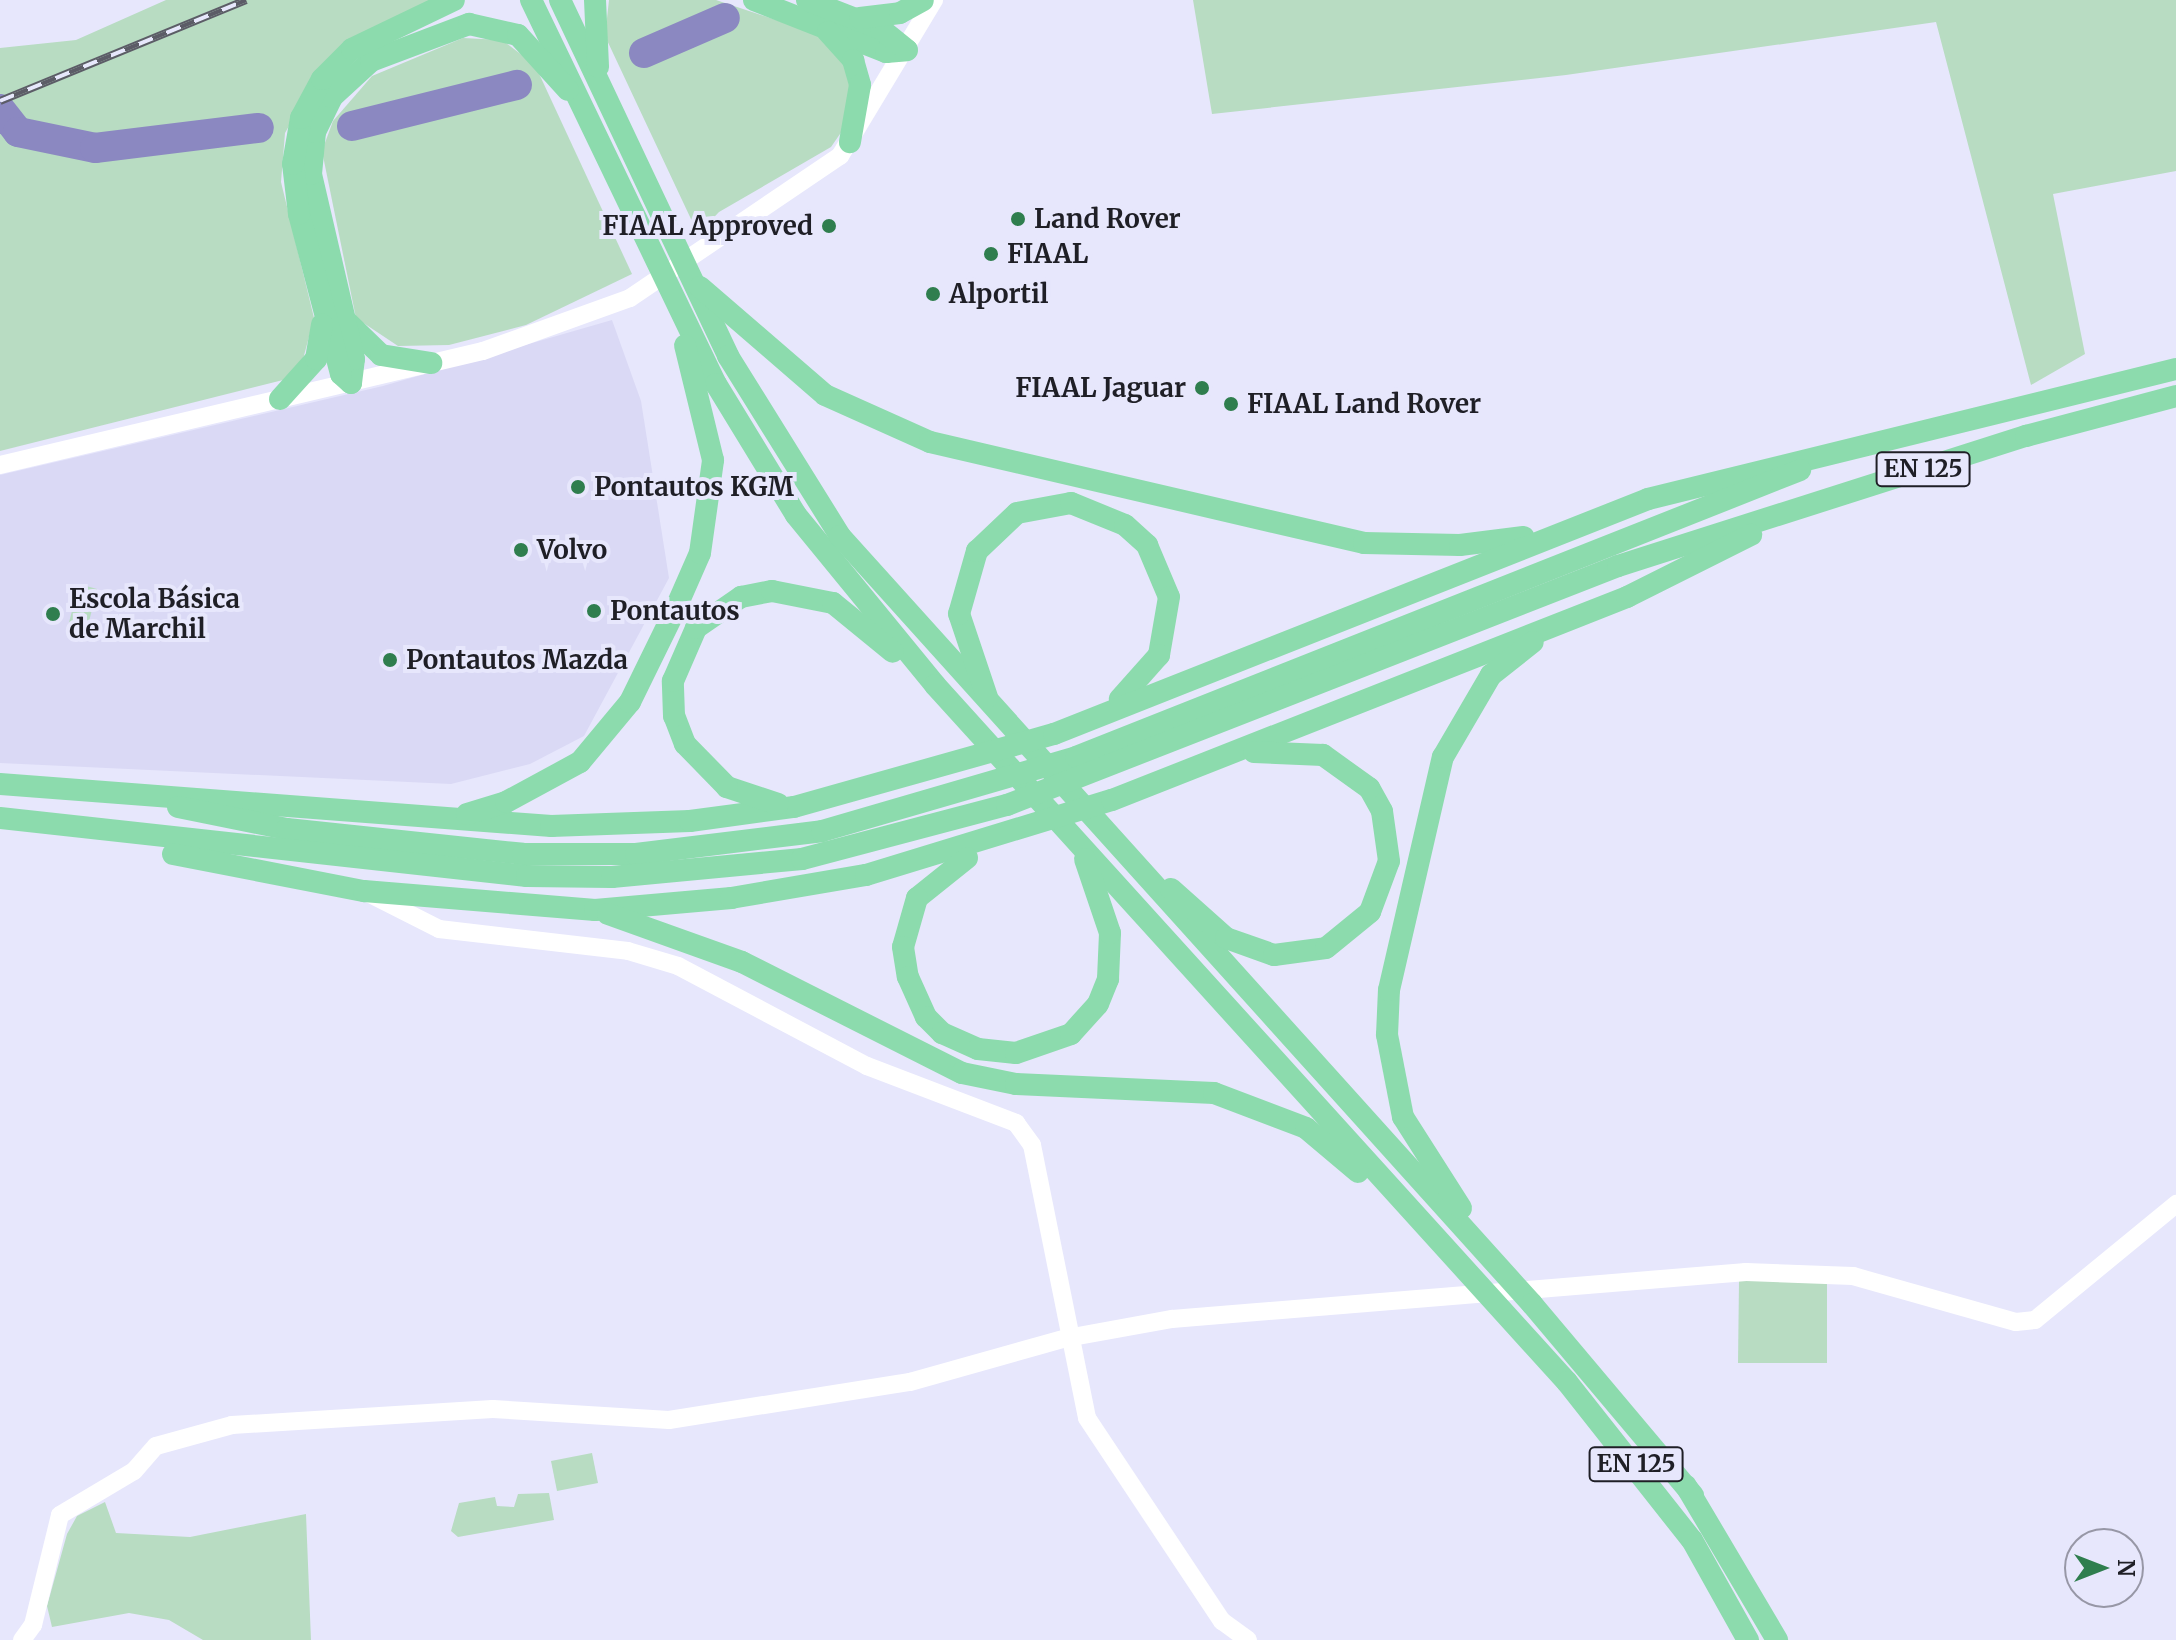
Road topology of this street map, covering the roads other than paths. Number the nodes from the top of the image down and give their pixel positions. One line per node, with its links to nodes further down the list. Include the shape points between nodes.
1 (454, 0): 17 (main road, via 352,49 322,79 301,118 295,189)
2 (531, 0): 13 (main road)
3 (560, 0): 12 (main road)
4 (595, 0): 12 (main road)
5 (754, 0): 10 (main road)
6 (807, 0): 9 (main road)
7 (923, 0): 9 (main road, via 878,18)
8 (934, 0): 11 (street)
9 (836, 11): 11 (main road, via 894,36)
10 (817, 25): 11 (main road, via 886,52); 14 (main road, via 838,38 860,85)
11 (907, 50): 14 (street)
12 (600, 88): 15 (main road)
13 (579, 101): 16 (main road); 17 (main road, via 518,35 469,24 371,61 345,80 323,112 311,152)
14 (850, 142): 18 (street, via 769,208 630,298 544,334)
15 (691, 278): 26 (main road, via 825,395 930,442 1364,543 1460,545); 29 (main road, via 795,473 879,585)
16 (672, 295): 28 (main road, via 796,515); 35 (main road, via 713,460 700,553 630,702 607,734 544,785)
17 (331, 310): 18 (main road, via 381,355); 20 (main road, via 341,374); 22 (main road, via 316,359)
18 (431, 363): 20 (street)
19 (2176, 369): 23 (main road, EN 125)
20 (351, 383): 22 (street)
21 (2176, 396): 25 (main road, EN 125)
22 (280, 399): 24 (street)
23 (1846, 452): 26 (main road, via 1711,481); 33 (main road, via 1076,757 822,831 636,854 523,854 287,829)
24 (0, 465)
25 (1819, 501): 27 (main road); 38 (main road, via 1618,566 1007,805 802,859 612,877 527,876)
26 (1582, 524): 30 (main road)
27 (1627, 597): 31 (main road); 46 (main road, via 1523,648 1491,675 1465,713 1426,809 1389,990 1387,1035 1403,1117 1452,1198)
28 (935, 685): 34 (main road, via 833,603 807,596 741,597 696,628 673,681 674,716 704,770 751,798); 40 (main road)
29 (994, 713): 30 (main road, via 959,614 977,551 1017,513 1071,503 1099,510 1125,525 1161,569 1167,625 1142,680); 39 (main road)
30 (1054, 734): 34 (main road)
31 (1203, 764): 37 (main road); 39 (main road, via 1299,749 1345,767 1369,788 1385,823 1389,861 1384,890 1351,933 1303,954 1274,955 1226,938)
32 (0, 784): 33 (main road)
33 (116, 794): 35 (main road)
34 (823, 801): 35 (main road, via 622,826)
35 (461, 816)
36 (0, 818): 38 (main road)
37 (1031, 829): 40 (main road, via 930,881 906,934 908,977 926,1017 978,1049 1038,1049 1071,1034 1098,1004 1108,979 1110,933); 43 (main road, via 791,890)
38 (94, 834): 41 (main road)
39 (1107, 836): 46 (main road)
40 (1081, 846): 47 (main road)
41 (364, 891): 42 (main road); 44 (street)
42 (434, 901): 43 (main road); 44 (street, via 417,913)
43 (595, 910): 47 (main road, via 703,945 962,1073 1016,1084 1178,1089 1263,1109 1343,1156)
44 (423, 924): 48 (street, via 628,951 678,966 867,1066 1016,1123 1032,1145)
45 (2176, 1204): 48 (street, via 2035,1320 2016,1322 1853,1276 1805,1271 1267,1307)
46 (1511, 1273): 52 (main road, EN 125, via 1693,1495)
47 (1463, 1276): 51 (main road, EN 125, via 1633,1461 1692,1540)
48 (1067, 1338): 49 (street, via 910,1382 682,1419 493,1409 232,1425 183,1436 156,1446 134,1471 60,1515 33,1625); 50 (street, via 1087,1418 1222,1621)
49 (22, 1640)
50 (1248, 1640)
51 (1748, 1640)
52 (1777, 1640)

